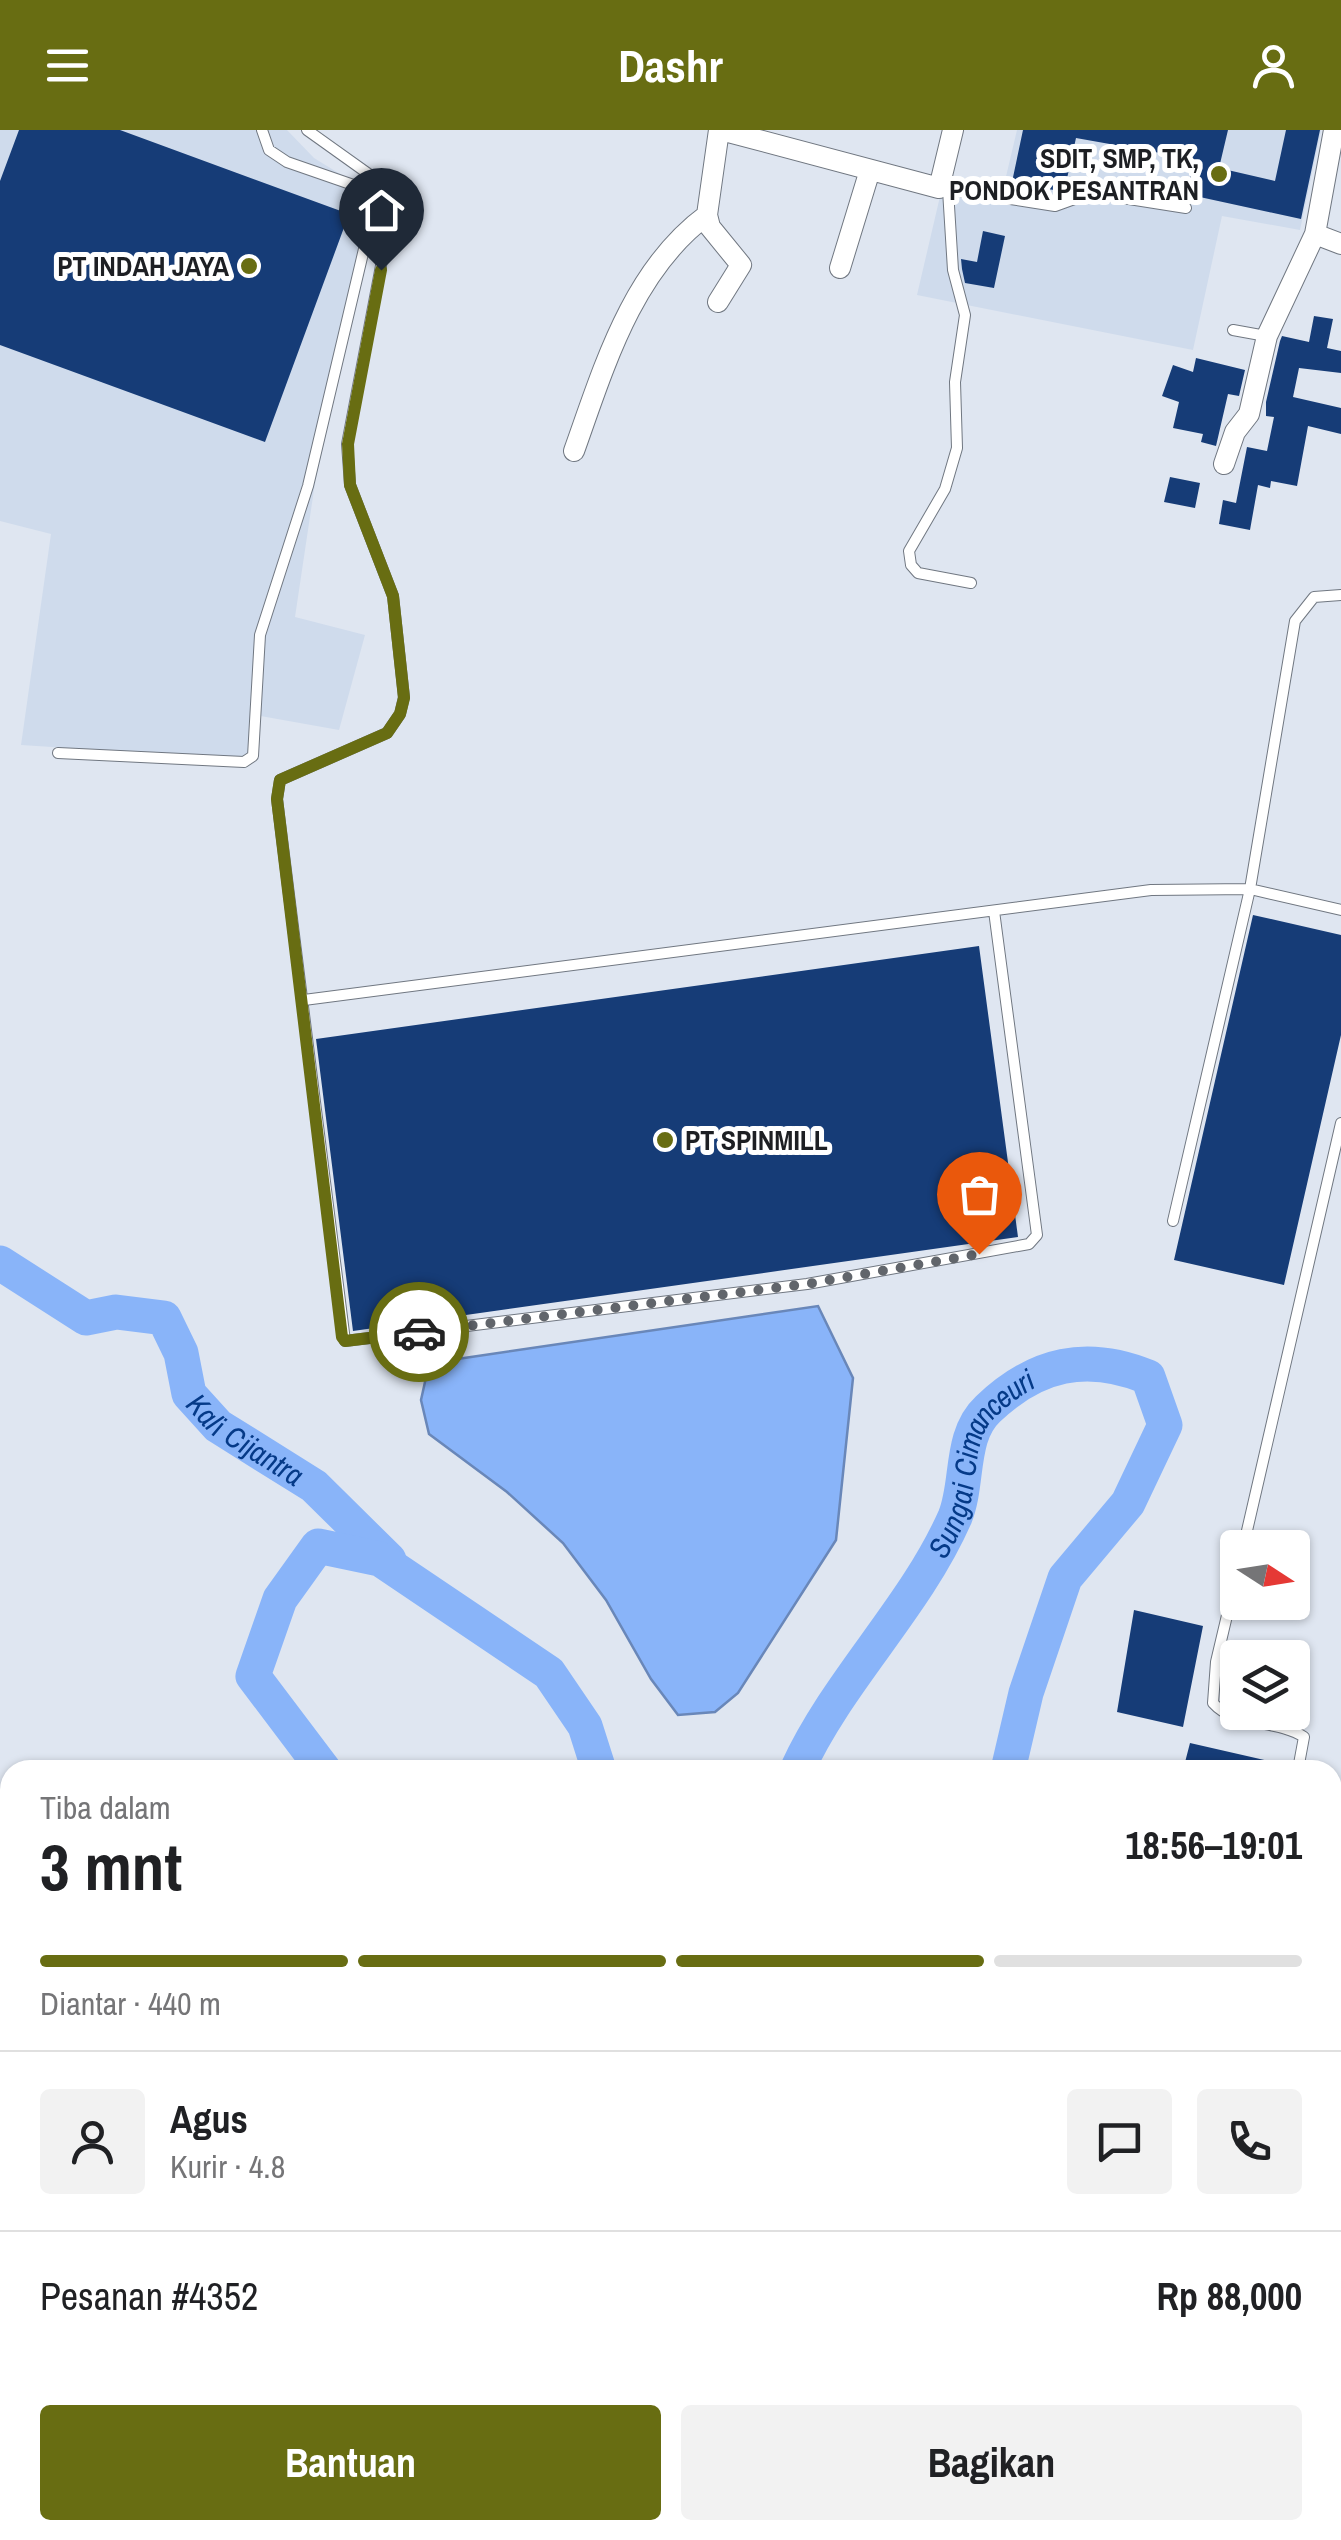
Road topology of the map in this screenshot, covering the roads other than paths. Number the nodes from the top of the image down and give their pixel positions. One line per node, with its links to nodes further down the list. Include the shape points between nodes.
1 (262, 130): 20 (lane, via 269,150 287,162 362,188 370,201 308,486 260,635 253,756 244,762)
2 (307, 130): 24 (lane, via 384,185 392,208 348,444 350,485 393,596 404,698 387,733 280,780 278,813)
3 (720, 130): 6 (street); 9 (street)
4 (953, 130): 7 (street)
5 (1334, 130): 10 (street)
6 (870, 170): 7 (street); 12 (street)
7 (944, 189): 8 (lane, via 1054,206 1091,194); 18 (lane, via 965,315 954,394 957,448 946,489 909,551 918,573)
8 (1186, 208)
9 (707, 215): 13 (street, via 741,265); 16 (street, via 680,238 630,307)
10 (1315, 234): 11 (street); 15 (street)
11 (1341, 244)
12 (840, 268)
13 (718, 302)
14 (1233, 330): 15 (lane)
15 (1267, 336): 17 (street, via 1249,414)
16 (574, 451)
17 (1224, 464)
18 (971, 582)
19 (1341, 595): 21 (lane, via 1314,597 1295,621)
20 (58, 753)
21 (1250, 888): 22 (lane, via 1150,890); 23 (lane); 26 (lane)
22 (994, 910): 24 (lane); 24 (lane, via 1037,1235 1013,1249 807,1284 345,1341)
23 (1341, 910)
24 (304, 1000)
25 (1341, 1123): 27 (lane)
26 (1173, 1220)
27 (1246, 1530)
28 (1226, 1620): 29 (lane, via 1213,1703 1222,1714 1304,1737)
29 (1300, 1760)

